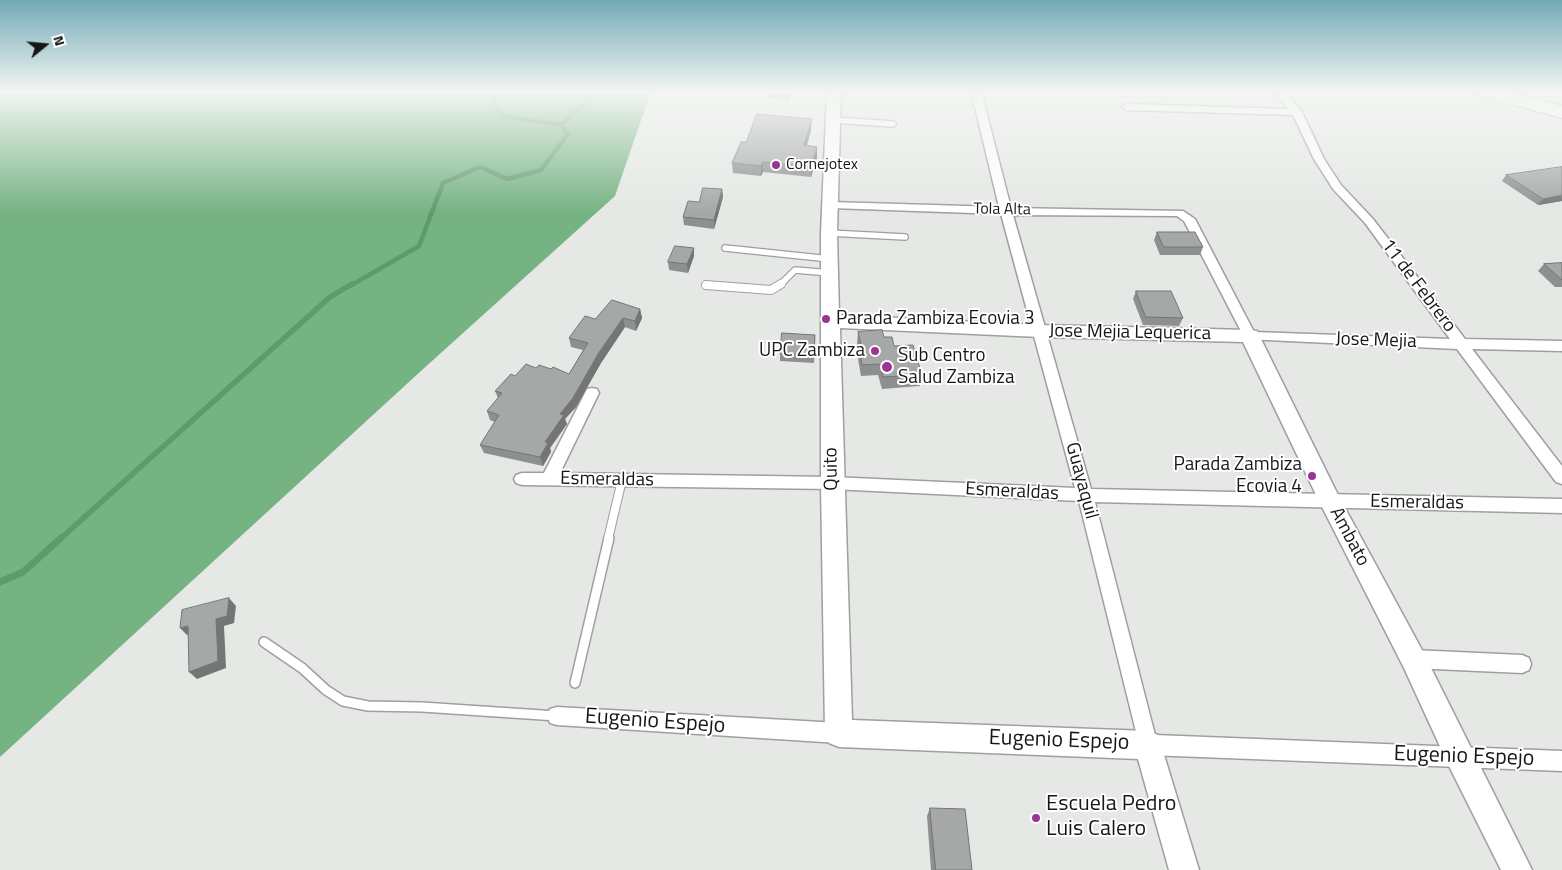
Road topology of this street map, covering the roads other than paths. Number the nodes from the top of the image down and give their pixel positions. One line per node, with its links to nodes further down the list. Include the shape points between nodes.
1 (833, 132): 4 (street, Quito)
2 (986, 132): 5 (street, Guayaquil)
3 (1306, 132): 15 (street, 11 de Febrero, via 1337,187 1369,221)
4 (831, 205): 5 (street, Tola Alta); 7 (street, Quito)
5 (1006, 211): 6 (street, Tola Alta); 13 (street, Guayaquil)
6 (1174, 212): 14 (street, Ambato, via 1189,219)
7 (829, 232): 8 (lane); 10 (street, Quito)
8 (904, 237)
9 (725, 248): 10 (lane)
10 (831, 266): 11 (lane, via 795,270 771,290); 12 (street, Quito)
11 (706, 285)
12 (830, 321): 13 (street, Jose Mejia Lequerica); 22 (street, Quito)
13 (1040, 331): 14 (street, Jose Mejia Lequerica); 23 (street, Guayaquil)
14 (1250, 336): 15 (street, Jose Mejia); 24 (street, Ambato)
15 (1461, 344): 16 (street, Jose Mejia); 18 (street, 11 de Febrero)
16 (1562, 346)
17 (592, 393): 20 (street)
18 (1562, 478)
19 (522, 479): 20 (street, Esmeraldas)
20 (549, 479): 21 (street, Esmeraldas)
21 (622, 480): 22 (street, Esmeraldas); 29 (lane)
22 (832, 482): 23 (street, Esmeraldas); 31 (street, Quito)
23 (1085, 496): 24 (street, Esmeraldas); 32 (street, Guayaquil)
24 (1330, 501): 25 (street, Esmeraldas); 27 (street, Ambato)
25 (1562, 506)
26 (264, 642): 30 (lane, via 343,701 368,706)
27 (1413, 659): 28 (street); 33 (street, Ambato)
28 (1522, 664)
29 (575, 683)
30 (557, 716): 31 (street, Eugenio Espejo)
31 (839, 733): 32 (street, Eugenio Espejo)
32 (1148, 745): 33 (street, Eugenio Espejo); 35 (street, Guayaquil)
33 (1459, 756): 34 (street, Eugenio Espejo); 36 (street, Ambato)
34 (1562, 761)
35 (1184, 870)
36 (1517, 870)

